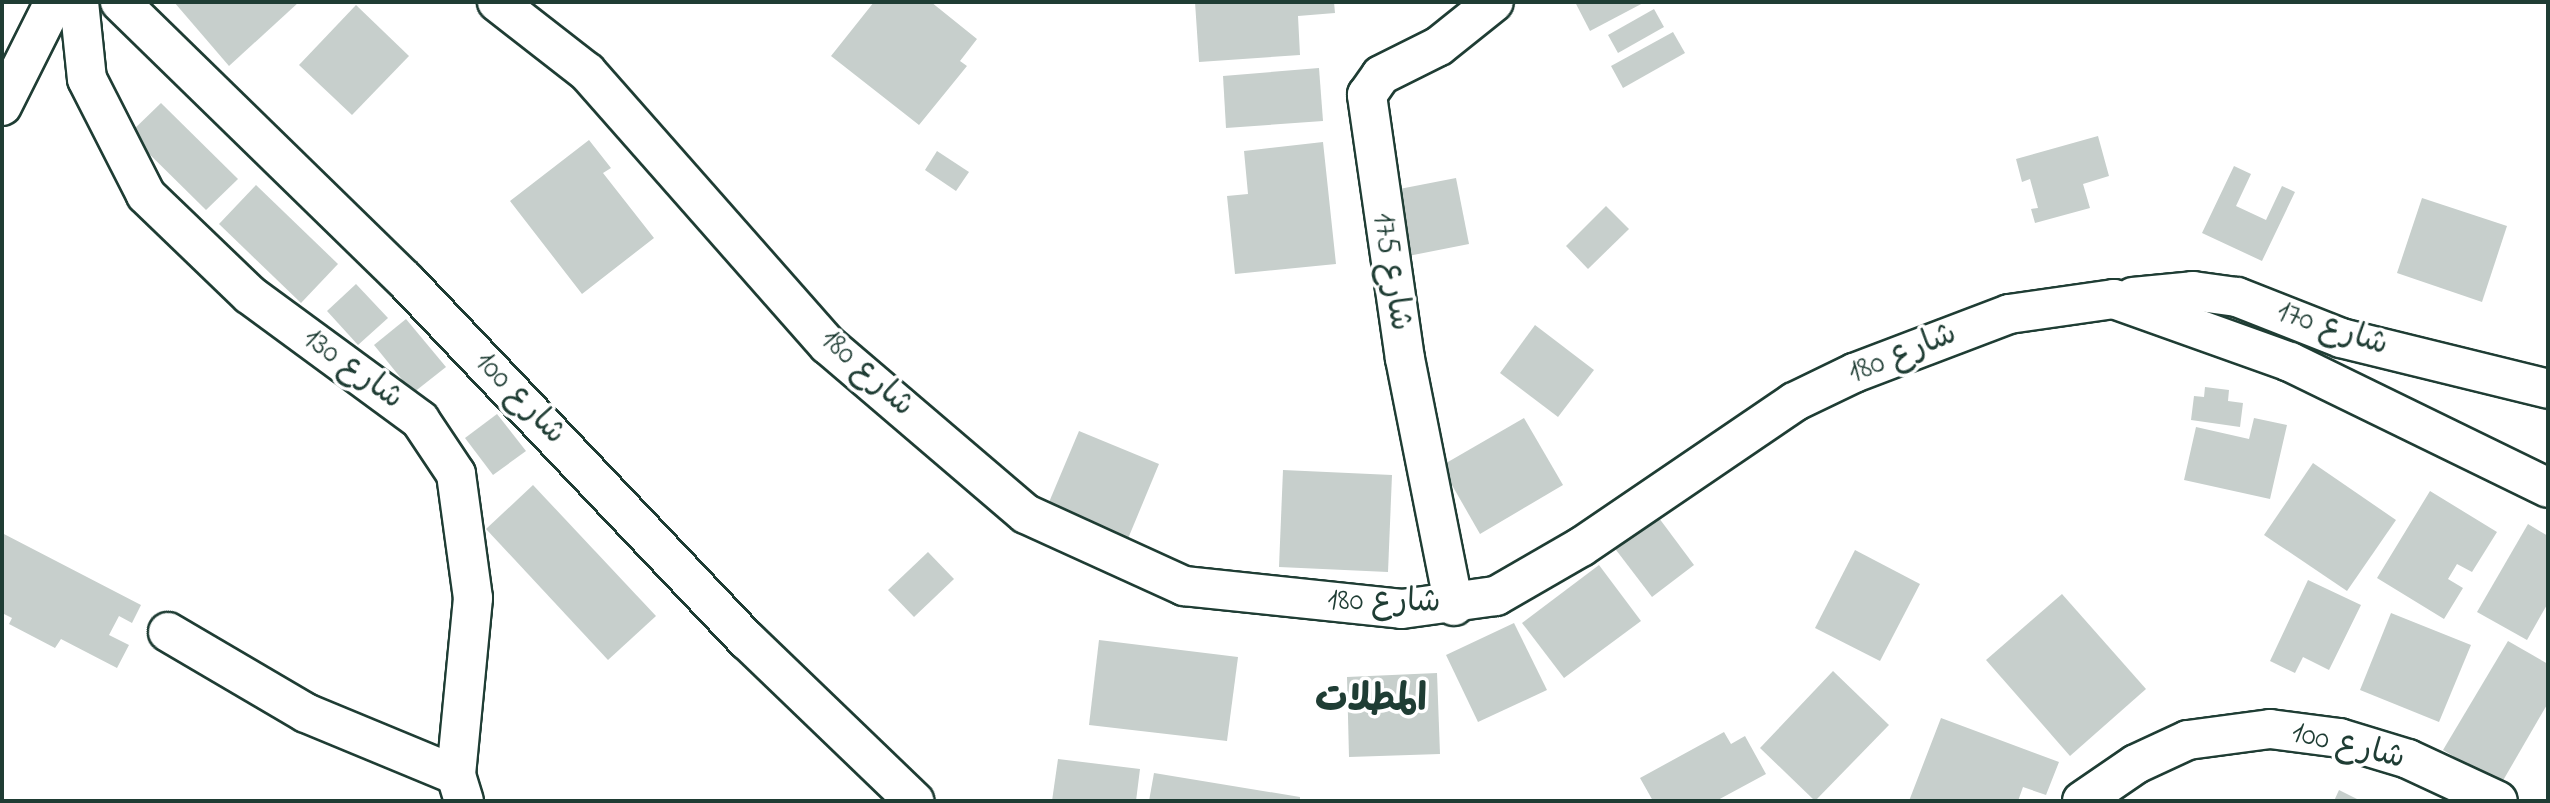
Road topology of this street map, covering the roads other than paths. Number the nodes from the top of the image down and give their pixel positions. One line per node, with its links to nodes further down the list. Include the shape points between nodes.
1 (54, 2): 6 (street)
2 (79, 2): 12 (street, شارع 130, via 87,79 146,195 250,295 420,420 456,474 473,598)
3 (120, 2): 13 (street, شارع 100, via 405,281 748,641)
4 (497, 2): 10 (street, شارع 180, via 587,72 828,345 1026,514 1184,586 1402,609)
5 (1494, 2): 10 (street, شارع 175, via 1439,46 1381,75 1367,95 1405,359)
6 (2, 106)
7 (2114, 299): 8 (street, شارع 170, via 2193,291 2237,297 2341,338); 9 (street, شارع 180, via 2221,332 2301,366); 10 (street, شارع 180, via 2009,314 1854,373 1794,402 1517,587)
8 (2548, 389)
9 (2548, 488)
10 (1454, 606)
11 (168, 632): 12 (street, via 306,712)
12 (460, 788)
13 (914, 801)
14 (2082, 801): 15 (street, شارع 100, via 2136,764 2188,740 2270,729 2339,738 2408,759)
15 (2498, 801)

